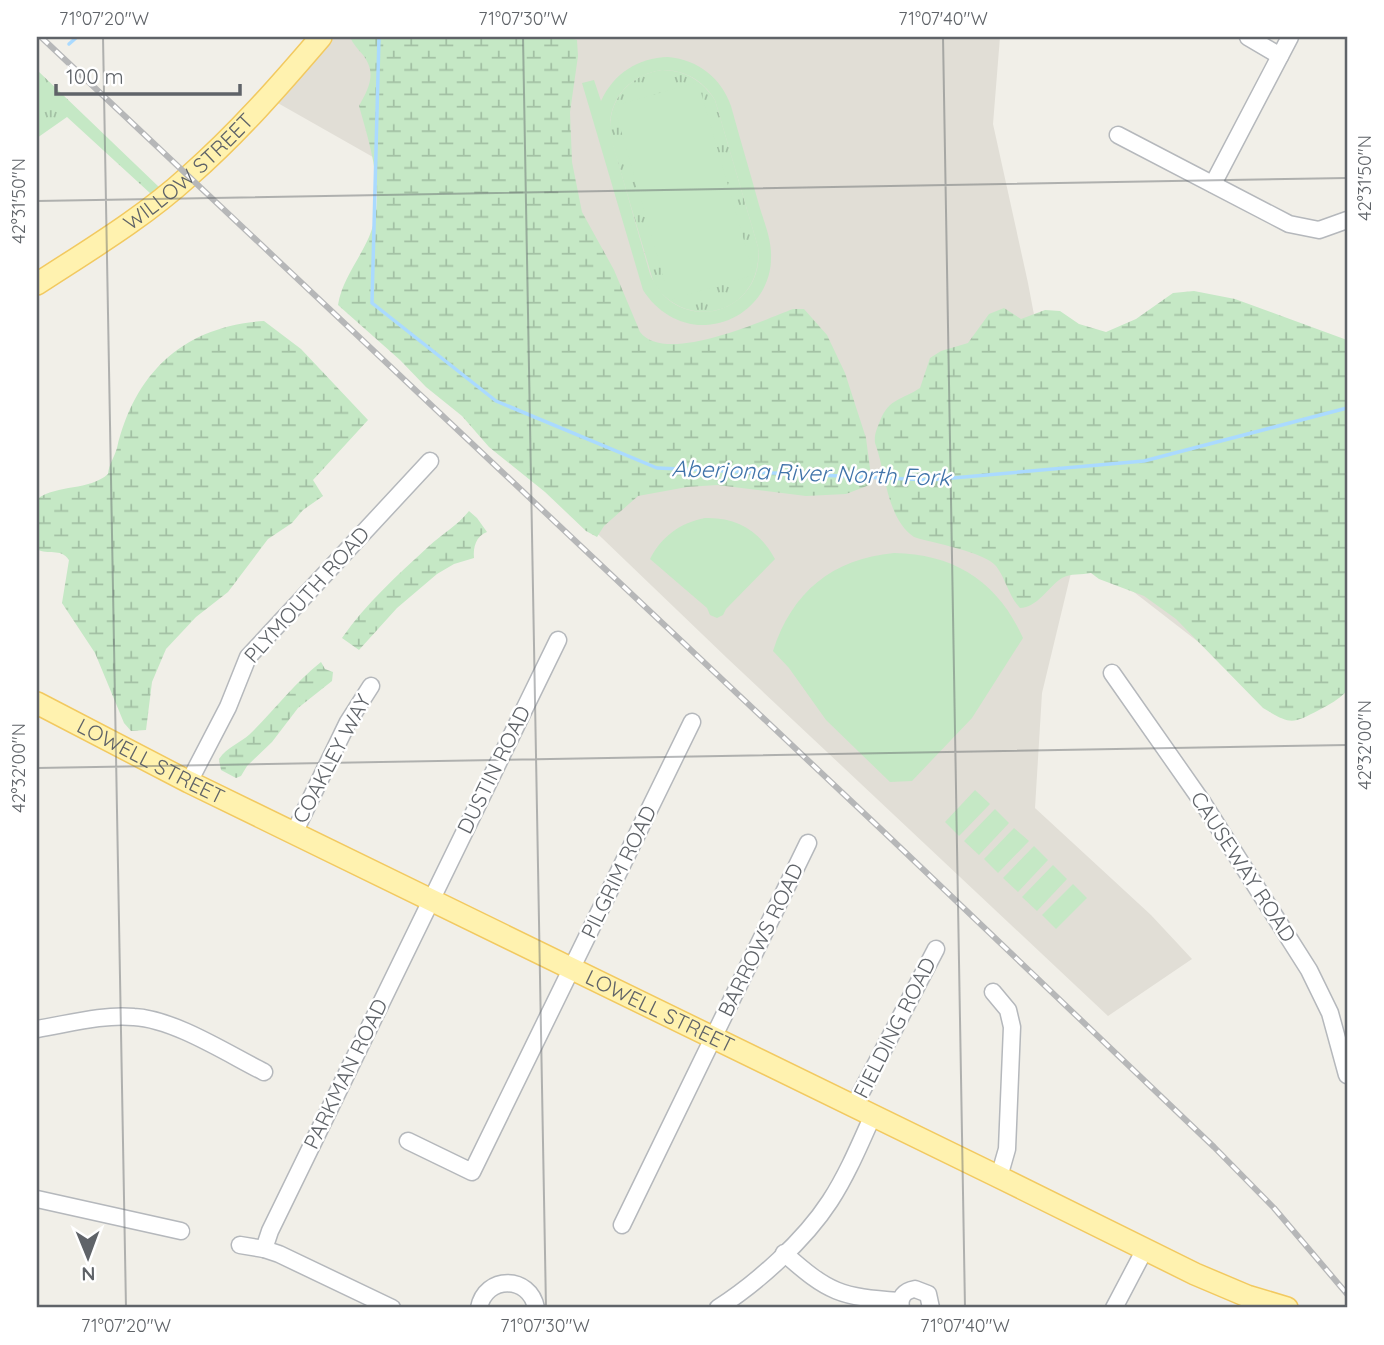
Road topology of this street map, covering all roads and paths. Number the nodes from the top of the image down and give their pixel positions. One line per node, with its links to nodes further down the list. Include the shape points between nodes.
1 (321, 37): 8 (main road, WILLOW STREET, via 188,177 128,224)
2 (1248, 37): 4 (street)
3 (1290, 37): 4 (street)
4 (1280, 56): 6 (street)
5 (1118, 135): 6 (street)
6 (1213, 184): 7 (street, via 1301,228 1325,229)
7 (1347, 220)
8 (37, 284)
9 (430, 461): 15 (street, PLYMOUTH ROAD, via 248,657)
10 (558, 640): 18 (street, DUSTIN ROAD)
11 (1112, 673): 25 (street, CAUSEWAY ROAD, via 1203,803 1309,970 1330,1013)
12 (371, 685): 16 (street, COAKLEY WAY)
13 (37, 703): 15 (main road, LOWELL STREET)
14 (692, 722): 20 (street, PILGRIM ROAD)
15 (189, 782): 16 (main road, LOWELL STREET)
16 (294, 833): 18 (main road, LOWELL STREET)
17 (808, 843): 23 (street, BARROWS ROAD)
18 (431, 900): 20 (main road, LOWELL STREET); 33 (street, PARKMAN ROAD)
19 (936, 949): 26 (street, FIELDING ROAD)
20 (572, 969): 23 (main road, LOWELL STREET); 27 (street, PILGRIM ROAD, via 471,1172)
21 (993, 992): 28 (street, via 1008,1010 1012,1027 1007,1149)
22 (37, 1029): 24 (street, via 125,1016 149,1019)
23 (713, 1038): 26 (main road, LOWELL STREET); 30 (street, BARROWS ROAD)
24 (264, 1072)
25 (1347, 1075)
26 (863, 1111): 28 (main road, LOWELL STREET); 35 (street, FIELDING ROAD, via 829,1203)
27 (408, 1141)
28 (999, 1177): 34 (main road, LOWELL STREET)
29 (37, 1199): 31 (street)
30 (622, 1225)
31 (181, 1231)
32 (240, 1245): 33 (street)
33 (264, 1249): 37 (street)
34 (1145, 1249): 42 (street); 43 (main road, LOWELL STREET, via 1228,1289)
35 (784, 1253): 36 (street, via 832,1290); 40 (street, FIELDING ROAD)
36 (900, 1305): 41 (street, via 906,1292 920,1289 929,1296)
37 (392, 1308)
38 (479, 1308): 39 (street, via 486,1292 505,1282 524,1287)
39 (536, 1308)
40 (718, 1308)
41 (931, 1308)
42 (1114, 1308)
43 (1287, 1308)

